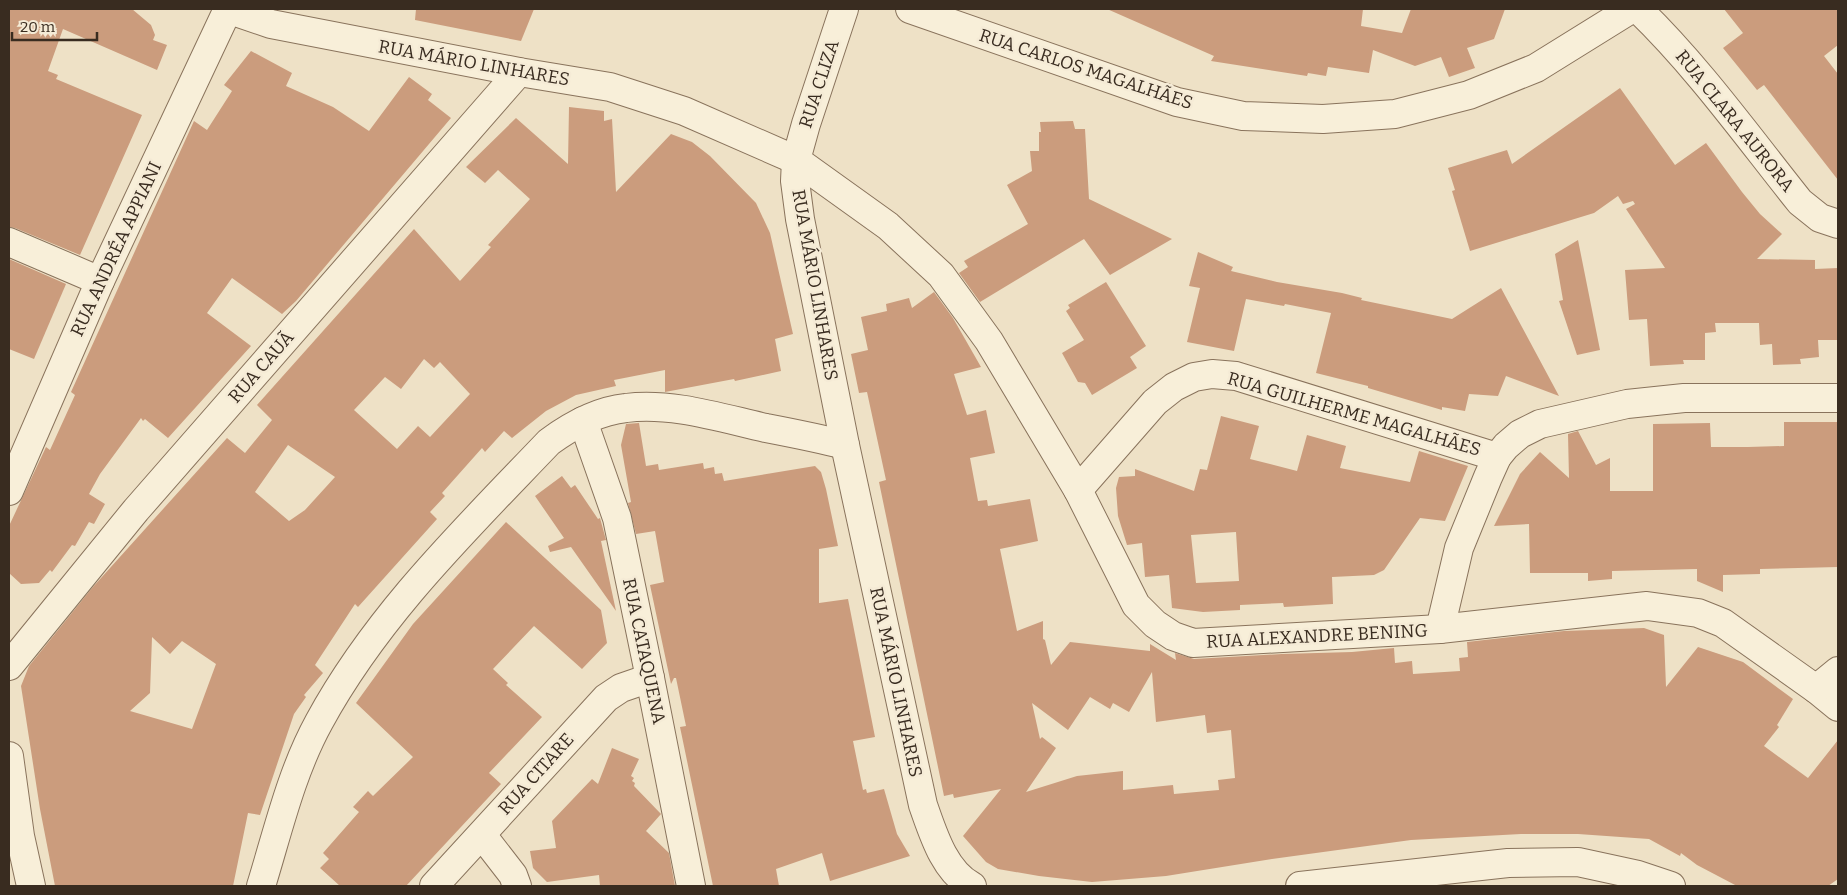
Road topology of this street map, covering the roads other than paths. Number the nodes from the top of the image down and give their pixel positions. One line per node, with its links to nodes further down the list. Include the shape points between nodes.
1 (228, 9): 6 (street, RUA MÁRIO LINHARES, via 271,24); 10 (street, RUA ANDRÉA APPIANI)
2 (844, 9): 7 (street, RUA CLIZA)
3 (910, 9): 4 (street, RUA CARLOS MAGALHÃES, via 1177,102 1242,116 1323,120 1395,114 1469,96 1536,68)
4 (1630, 9)
5 (1638, 9): 8 (street, RUA CLARA AURORA, via 1702,80 1800,202 1820,218)
6 (519, 72): 7 (street, RUA MÁRIO LINHARES, via 610,87 684,110); 18 (street, RUA CAUÃ, via 136,510)
7 (796, 160): 13 (street, RUA MÁRIO LINHARES, via 800,219); 15 (street, RUA ALEXANDRE BENING, via 888,226 941,275 989,341)
8 (1838, 224)
9 (9, 242): 10 (street)
10 (100, 281): 16 (street, RUA ANDRÉA APPIANI)
11 (1838, 398): 14 (street, via 1684,398 1627,404 1540,424 1520,434)
12 (583, 421): 13 (street, via 624,408 648,406 704,414); 20 (street, RUA CATAQUENA, via 617,518); 28 (street, via 568,428 543,449 442,554 371,642 319,722 304,753)
13 (845, 445): 32 (street, RUA MÁRIO LINHARES, via 923,805 942,854)
14 (1497, 457): 15 (street, RUA GUILHERME MAGALHÃES, via 1236,376 1212,374 1194,377 1174,387 1156,402); 17 (street, via 1459,548)
15 (1078, 490): 17 (street, RUA ALEXANDRE BENING, via 1136,605 1173,636 1193,643)
16 (9, 491)
17 (1440, 629): 21 (street, RUA ALEXANDRE BENING, via 1647,606 1670,608 1698,613 1723,623)
18 (9, 666)
19 (1838, 671): 21 (street)
20 (650, 678): 24 (street, RUA CITARE, via 621,688 606,698); 31 (street, RUA CATAQUENA)
21 (1816, 689): 22 (street, RUA ALEXANDRE BENING)
22 (1838, 708)
23 (9, 756): 25 (street)
24 (482, 835): 29 (street, RUA CITARE); 30 (street, via 513,874)
25 (14, 838): 27 (street)
26 (1360, 883): 33 (street); 34 (street, via 1508,863 1578,862 1638,874)
27 (31, 886)
28 (261, 886)
29 (434, 886)
30 (518, 886)
31 (691, 886)
32 (972, 886)
33 (1300, 886)
34 (1671, 886)

